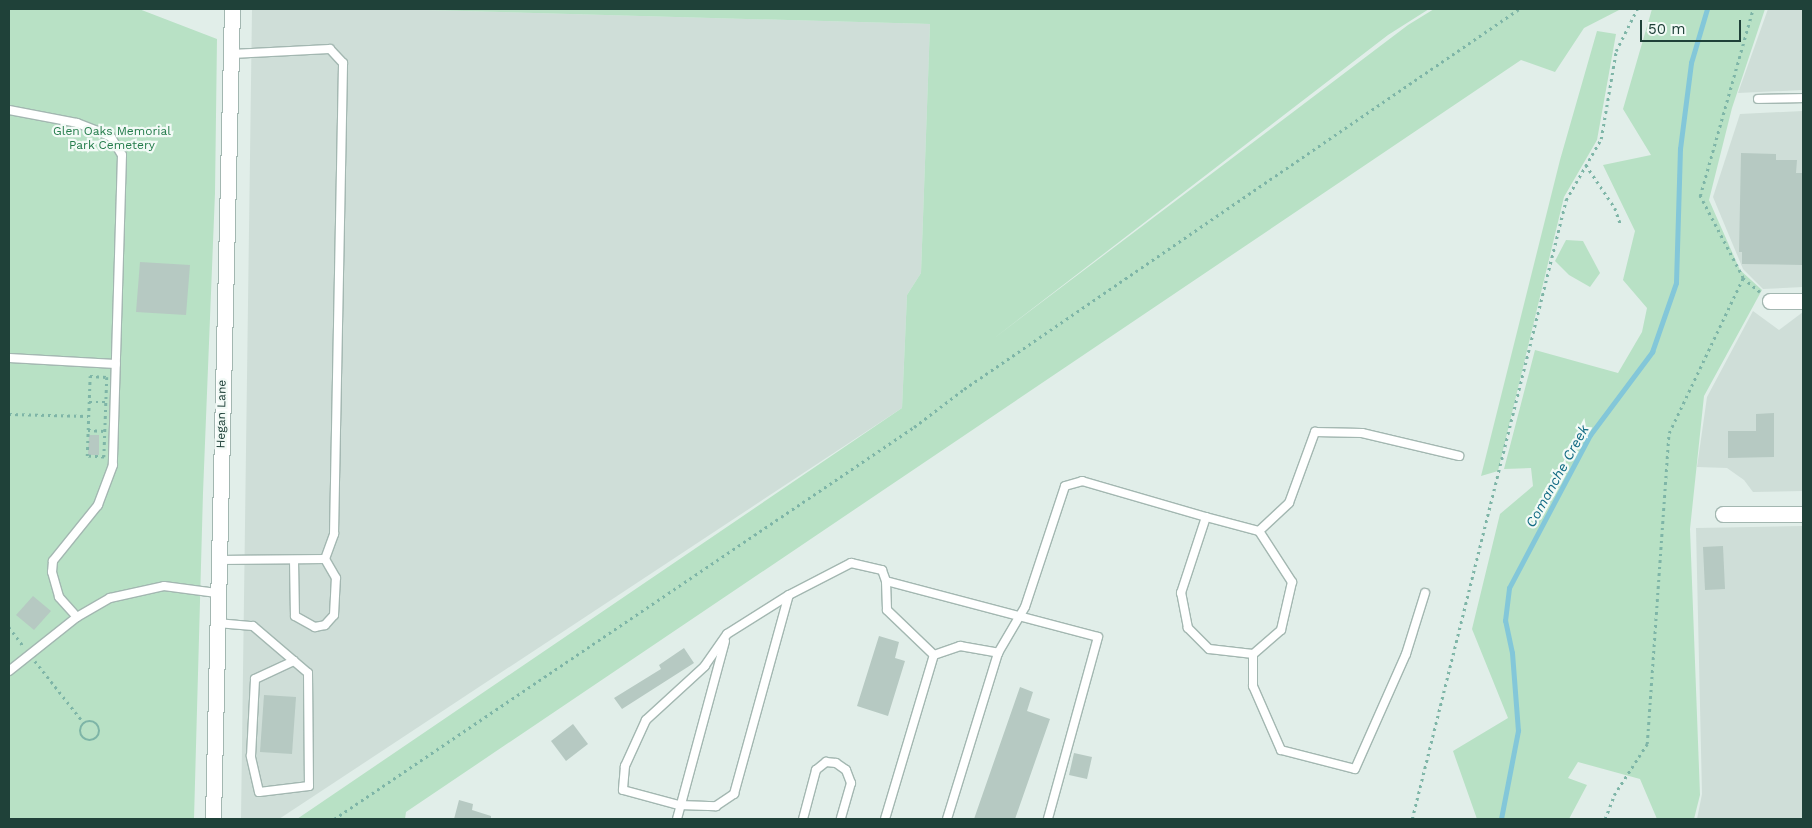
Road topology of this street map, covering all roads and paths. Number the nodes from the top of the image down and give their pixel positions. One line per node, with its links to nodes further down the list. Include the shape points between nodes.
1 (232, 9): 5 (street, Hegan Lane)
2 (1519, 9): 49 (path, via 964,389 898,438)
3 (1637, 9): 9 (path, via 1616,51 1601,140)
4 (1753, 9): 11 (path, via 1700,196)
5 (231, 54): 27 (lane, via 330,50 343,63 334,534); 28 (street, Hegan Lane)
6 (1803, 98): 7 (lane)
7 (1758, 99)
8 (9, 110): 15 (lane, via 84,126 111,137 119,149)
9 (1586, 165): 10 (path, via 1615,208); 56 (path, via 1566,200)
10 (1621, 225)
11 (1743, 278): 12 (path); 57 (path, via 1669,433 1647,744 1614,795)
12 (1770, 301): 13 (street)
13 (1803, 301)
14 (9, 358): 15 (lane)
15 (116, 364): 35 (lane, via 110,477 85,525 53,561 52,572 59,597)
16 (89, 402): 17 (path); 17 (path, via 90,376 98,376 107,377); 19 (path)
17 (106, 402): 21 (path)
18 (9, 414): 19 (path)
19 (88, 416): 20 (path)
20 (88, 430): 21 (path); 21 (path, via 87,456 104,457)
21 (105, 430)
22 (1460, 456): 26 (lane, via 1362,433 1315,432 1289,503)
23 (1723, 514): 24 (street)
24 (1803, 514)
25 (1206, 516): 26 (lane); 34 (lane, via 1082,481 1065,486); 41 (lane, via 1181,593 1188,628 1210,649)
26 (1259, 532): 41 (lane, via 1292,582 1281,630)
27 (325, 559): 29 (lane); 29 (lane, via 336,578 334,615 325,625 314,627 296,616)
28 (218, 560): 29 (lane); 31 (street, Hegan Lane)
29 (294, 560)
30 (886, 581): 33 (lane, via 882,570 851,563); 34 (lane); 42 (lane, via 887,610)
31 (217, 593): 35 (lane, via 164,586 135,590 110,598); 36 (street, Hegan Lane)
32 (1425, 593): 41 (lane, via 1406,654 1355,769 1281,750 1253,686)
33 (789, 595): 38 (lane); 47 (lane, via 734,794 716,806)
34 (1020, 616): 40 (lane); 55 (lane, via 1098,637)
35 (77, 617): 45 (lane)
36 (217, 623): 43 (lane, via 253,626); 48 (street, Hegan Lane)
37 (9, 628): 39 (path)
38 (727, 634): 47 (lane); 47 (lane, via 705,666 646,720 625,766 623,790)
39 (22, 645)
40 (998, 653): 42 (lane, via 960,646); 54 (lane)
41 (1253, 654)
42 (934, 655): 53 (lane)
43 (294, 661): 43 (lane, via 308,673 309,786 259,792 251,756 255,679)
44 (40, 667): 46 (path)
45 (9, 672)
46 (84, 723): 46 (path, via 80,728 82,737 90,741 98,737 98,724 90,720)
47 (679, 805): 50 (lane)
48 (213, 819)
49 (334, 819)
50 (677, 819)
51 (803, 819): 52 (lane, via 816,770 826,762 836,763 846,770 851,783)
52 (841, 819)
53 (886, 819)
54 (947, 819)
55 (1048, 819)
56 (1412, 819)
57 (1605, 819)

